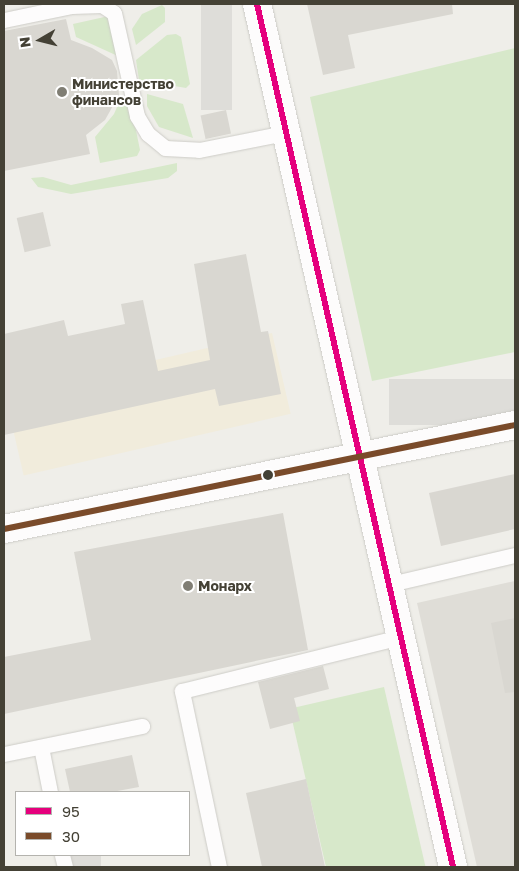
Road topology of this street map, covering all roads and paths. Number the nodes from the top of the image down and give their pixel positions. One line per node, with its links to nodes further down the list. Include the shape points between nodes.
1 (257, 4): 3 (street)
2 (4, 20): 3 (lane, via 71,6 102,5 114,13 137,116 148,134 165,148 199,150)
3 (285, 133): 5 (street)
4 (515, 425): 5 (street)
5 (361, 455): 6 (street); 8 (street)
6 (4, 529)
7 (515, 555): 8 (lane)
8 (390, 584): 9 (street)
9 (400, 637): 14 (lane, via 182,691); 15 (street)
10 (142, 726): 11 (lane)
11 (41, 746): 12 (lane); 13 (lane)
12 (4, 754)
13 (50, 791)
14 (218, 867)
15 (453, 867)

